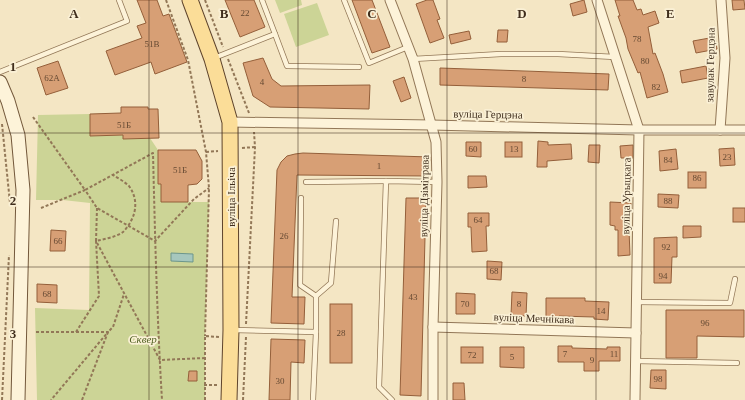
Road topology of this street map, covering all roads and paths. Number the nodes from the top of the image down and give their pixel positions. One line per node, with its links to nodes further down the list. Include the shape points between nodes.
1 (119, 0): 16 (lane, via 127,21)
2 (166, 0): 30 (path, via 188,60 206,152)
3 (190, 0): 12 (main road, вуліца Ільіча)
4 (205, 0): 12 (path)
5 (262, 0): 10 (lane)
6 (344, 0): 11 (lane, via 369,63)
7 (390, 0): 11 (street, вуліца Дзімітрава)
8 (597, 0): 13 (street, вуліца Урыцкага)
9 (721, 0): 24 (street, завулак Герцэна, via 725,58)
10 (275, 34): 12 (lane); 15 (lane, via 287,66)
11 (408, 47): 14 (street, вуліца Дзімітрава)
12 (219, 56): 20 (main road, вуліца Ільіча); 21 (path)
13 (616, 57): 14 (lane, via 501,54); 23 (street, вуліца Урыцкага)
14 (413, 59): 22 (street, вуліца Дзімітрава)
15 (359, 68)
16 (0, 72)
17 (0, 82): 58 (street, via 18,135 23,190)
18 (33, 117): 31 (path)
19 (1, 118): 35 (path)
20 (230, 122): 21 (street, вуліца Герцэна); 46 (main road, вуліца Ільіча)
21 (252, 122): 22 (street, вуліца Герцэна); 46 (path, via 255,147)
22 (432, 125): 23 (street, вуліца Герцэна); 29 (street, вуліца Дзімітрава, via 436,142)
23 (639, 130): 24 (street, вуліца Герцэна); 44 (street, вуліца Урыцкага)
24 (720, 130): 25 (street, вуліца Герцэна)
25 (745, 130)
26 (113, 175): 31 (path); 37 (path, via 128,185 136,202 135,214); 39 (path, via 153,153)
27 (386, 181): 28 (lane); 29 (lane); 65 (lane, via 379,387)
28 (306, 182)
29 (437, 182): 45 (street, вуліца Дзімітрава)
30 (209, 188): 39 (path, via 194,199); 52 (path)
31 (85, 190): 33 (path); 34 (path)
32 (301, 198): 43 (lane, via 300,285)
33 (41, 208)
34 (97, 208): 37 (path); 38 (path)
35 (11, 209)
36 (336, 221): 43 (lane, via 331,283)
37 (128, 226): 38 (path, via 116,235); 39 (path)
38 (96, 241): 42 (path); 48 (path, via 99,296)
39 (155, 241): 54 (path)
40 (9, 249): 57 (path)
41 (735, 279): 44 (lane, via 730,303)
42 (124, 294): 49 (path, via 113,327); 54 (path)
43 (316, 296): 50 (lane)
44 (636, 302): 51 (street, вуліца Урыцкага)
45 (433, 327): 51 (street, вуліца Мечнікава); 66 (street, вуліца Дзімітрава)
46 (239, 330): 50 (lane); 53 (path); 63 (main road, вуліца Ільіча)
47 (36, 332): 48 (path)
48 (76, 332): 49 (path)
49 (108, 332): 59 (path); 60 (path)
50 (316, 332): 64 (lane)
51 (636, 333): 55 (street, вуліца Урыцкага)
52 (205, 336)
53 (246, 337)
54 (160, 360): 61 (path); 62 (path, via 204,358)
55 (636, 362): 56 (lane); 67 (street, вуліца Урыцкага)
56 (737, 363)
57 (2, 400)
58 (18, 400)
59 (51, 400)
60 (82, 400)
61 (162, 400)
62 (204, 400)
63 (229, 400)
64 (313, 400)
65 (392, 400)
66 (433, 400)
67 (634, 400)

